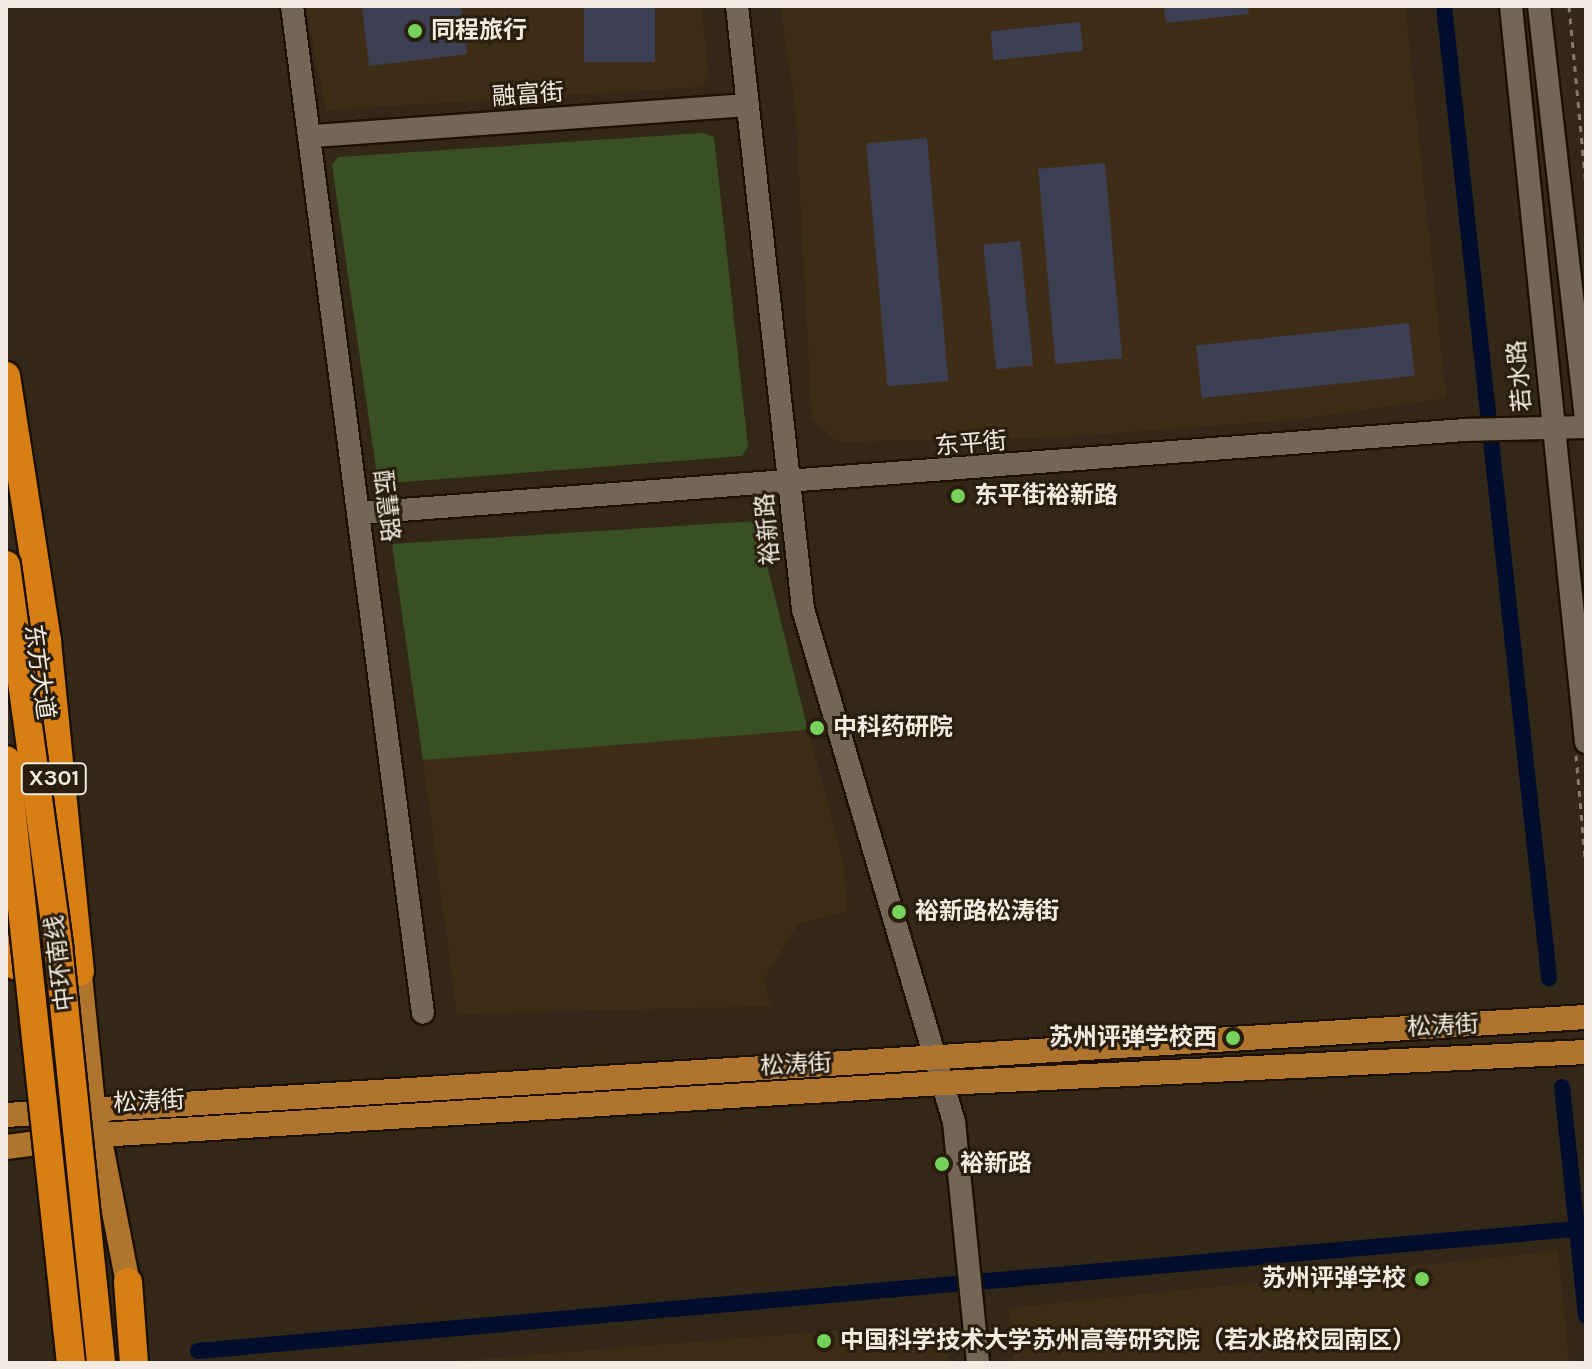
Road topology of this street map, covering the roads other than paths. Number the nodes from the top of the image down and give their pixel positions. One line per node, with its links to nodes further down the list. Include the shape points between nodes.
1 (292, 6): 6 (street, 酝慧路)
2 (737, 6): 5 (street, 裕新路)
3 (1511, 6): 9 (street, 若水路)
4 (1539, 6): 8 (street)
5 (747, 105): 6 (street, 融富街); 12 (street, 裕新路)
6 (314, 136): 13 (street, 酝慧路)
7 (6, 376): 20 (highway, via 47,642)
8 (1586, 421)
9 (1550, 424): 10 (street, 东平街); 12 (street, 东平街); 15 (street, 若水路)
10 (1586, 427)
11 (6, 455): 20 (main road, 东方大道 / X301)
12 (791, 485): 13 (street, 东平街); 24 (street, 裕新路, via 803,609)
13 (361, 513): 21 (street, 酝慧路)
14 (6, 565): 35 (highway, 中环南线, bridge, via 58,946)
15 (1586, 742)
16 (6, 760): 34 (highway, 中环南线, bridge)
17 (6, 898): 19 (main road)
18 (6, 931): 19 (highway)
19 (16, 966): 27 (main road)
20 (80, 971): 26 (main road, 东方大道 / X301)
21 (423, 1013)
22 (1586, 1017): 24 (main road, 松涛街)
23 (1586, 1052): 25 (main road, 松涛街)
24 (934, 1057): 25 (street, 裕新路); 26 (main road, 松涛街)
25 (943, 1083): 29 (main road, 松涛街); 38 (street, 裕新路, via 963,1209)
26 (93, 1105): 27 (main road, 松涛街); 29 (main road, 东方大道 / X301)
27 (34, 1110): 28 (main road, 松涛街); 30 (main road)
28 (6, 1115)
29 (99, 1135): 30 (main road, 松涛街); 32 (main road, 东方大道 / X301)
30 (38, 1143): 31 (main road, 松涛街); 33 (main road)
31 (6, 1147)
32 (128, 1282): 36 (highway); 37 (main road, 东方大道 / X301)
33 (57, 1363)
34 (71, 1363)
35 (101, 1363)
36 (134, 1363)
37 (145, 1363)
38 (978, 1363)

